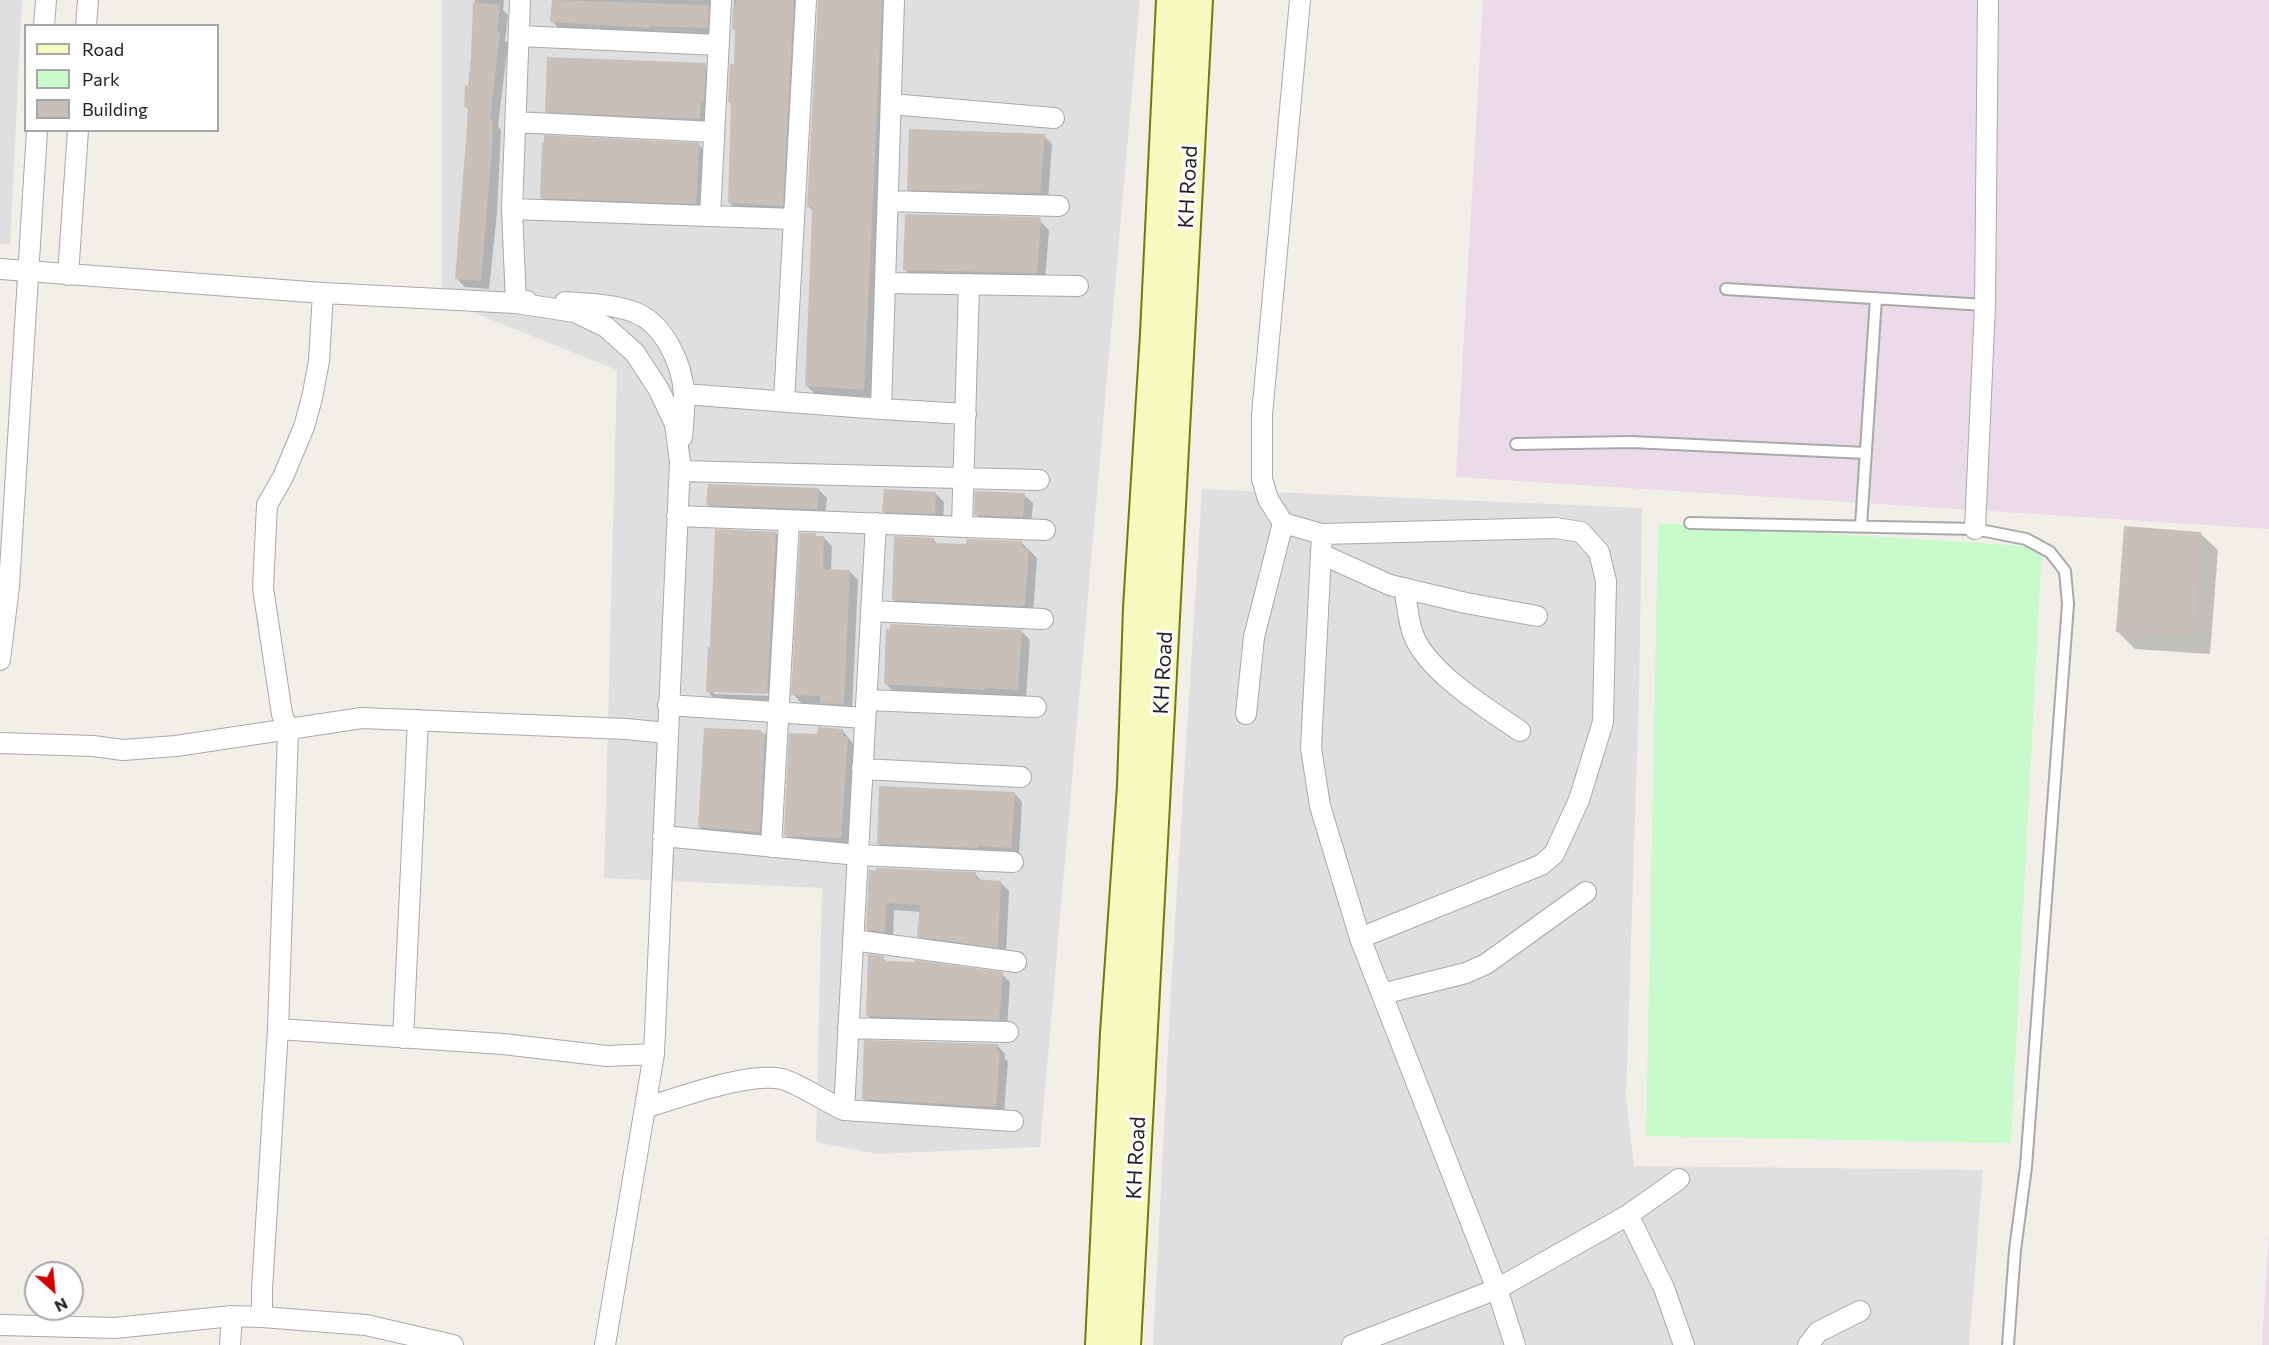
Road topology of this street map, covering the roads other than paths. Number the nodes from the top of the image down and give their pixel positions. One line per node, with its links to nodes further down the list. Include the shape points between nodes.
1 (46, 0): 11 (street)
2 (88, 0): 12 (street)
3 (520, 0): 13 (street)
4 (721, 0): 14 (street)
5 (806, 0): 25 (street)
6 (894, 0): 15 (street)
7 (1171, 0): 102 (main road, KH Road)
8 (1198, 0): 103 (main road, KH Road)
9 (1300, 0): 50 (street, via 1262,415 1262,479 1268,499)
10 (1988, 0): 36 (street)
11 (44, 24)
12 (86, 24)
13 (519, 36): 14 (street); 17 (street)
14 (719, 45): 20 (street)
15 (891, 104): 16 (street); 21 (street)
16 (1054, 118)
17 (515, 122): 20 (street); 23 (street)
18 (37, 132): 27 (street)
19 (78, 132): 28 (street)
20 (714, 132): 24 (street)
21 (888, 201): 22 (street); 29 (street)
22 (1059, 206)
23 (512, 208): 24 (street); 35 (street)
24 (710, 216): 25 (street)
25 (794, 219): 38 (street)
26 (0, 268): 27 (street)
27 (28, 271): 28 (street); 57 (street)
28 (68, 275): 33 (street)
29 (885, 283): 30 (street); 39 (street)
30 (969, 284): 31 (street); 40 (street)
31 (1078, 286)
32 (1726, 289): 34 (lane)
33 (323, 293): 35 (street); 69 (street, via 319,361 312,398 283,477 267,504 263,588 282,714)
34 (1876, 298): 36 (lane); 42 (lane)
35 (516, 303): 37 (street, via 561,302 636,312 666,339 679,365); 43 (street, via 575,312 606,327 635,353 675,424)
36 (1985, 305): 53 (street)
37 (684, 394): 38 (street); 43 (street)
38 (784, 401): 39 (street)
39 (881, 409): 40 (street)
40 (966, 414): 44 (street)
41 (1516, 444): 42 (lane, via 1631,441)
42 (1866, 453): 51 (lane)
43 (680, 467): 44 (street); 46 (street)
44 (964, 479): 45 (street); 52 (street)
45 (1040, 480)
46 (677, 516): 47 (street); 63 (street)
47 (789, 520): 48 (street); 66 (street)
48 (876, 523): 52 (street); 59 (street)
49 (1690, 523): 51 (lane)
50 (1283, 524): 55 (street); 67 (street, via 1254,637)
51 (1861, 526): 53 (lane)
52 (962, 527): 54 (street)
53 (1975, 529): 108 (lane, via 2026,539 2050,552 2065,571 2068,603 2026,1167)
54 (1045, 530)
55 (1322, 534): 56 (street); 80 (street, via 1555,528 1581,532 1599,552 1606,581 1603,722 1579,800 1554,854 1521,874)
56 (1321, 554): 58 (street); 80 (street, via 1311,748 1320,806)
57 (4, 586): 62 (street)
58 (1404, 588): 60 (street); 70 (street, via 1413,634 1432,663 1478,702)
59 (871, 611): 61 (street); 65 (street)
60 (1537, 616)
61 (1043, 620)
62 (0, 660)
63 (668, 705): 66 (street); 71 (street)
64 (1036, 707): 65 (street)
65 (866, 709): 66 (street); 73 (street)
66 (779, 712): 76 (street)
67 (1246, 714)
68 (418, 720): 69 (street, via 362,718); 71 (street); 87 (street)
69 (288, 730): 72 (street, via 123,750); 85 (street)
70 (1520, 730)
71 (667, 733): 75 (street)
72 (0, 743)
73 (862, 769): 74 (street); 77 (street)
74 (1021, 777)
75 (663, 836): 76 (street); 88 (street)
76 (771, 847): 77 (street)
77 (858, 855): 78 (street); 81 (street)
78 (1013, 862)
79 (1586, 892): 83 (street, via 1486,964 1466,973)
80 (1360, 938): 83 (street)
81 (853, 940): 82 (street); 84 (street)
82 (1016, 962)
83 (1382, 994): 94 (street)
84 (848, 1028): 86 (street); 90 (street)
85 (278, 1029): 87 (street); 97 (street)
86 (1008, 1032)
87 (403, 1038): 88 (street, via 606,1056)
88 (654, 1054): 89 (street)
89 (647, 1107): 90 (street, via 764,1077 784,1079); 101 (street)
90 (844, 1110): 91 (street)
91 (1013, 1121)
92 (1679, 1179): 93 (street)
93 (1628, 1215): 94 (street); 106 (street, via 1664,1288)
94 (1497, 1289): 104 (street); 105 (street)
95 (1860, 1311): 107 (street, via 1818,1332)
96 (232, 1316): 97 (street); 98 (street, via 115,1328); 99 (street)
97 (262, 1317): 100 (street, via 366,1325)
98 (0, 1325)
99 (230, 1345)
100 (453, 1345)
101 (605, 1345)
102 (1100, 1345)
103 (1126, 1345)
104 (1352, 1345)
105 (1515, 1345)
106 (1684, 1345)
107 (1808, 1345)
108 (2008, 1345)

